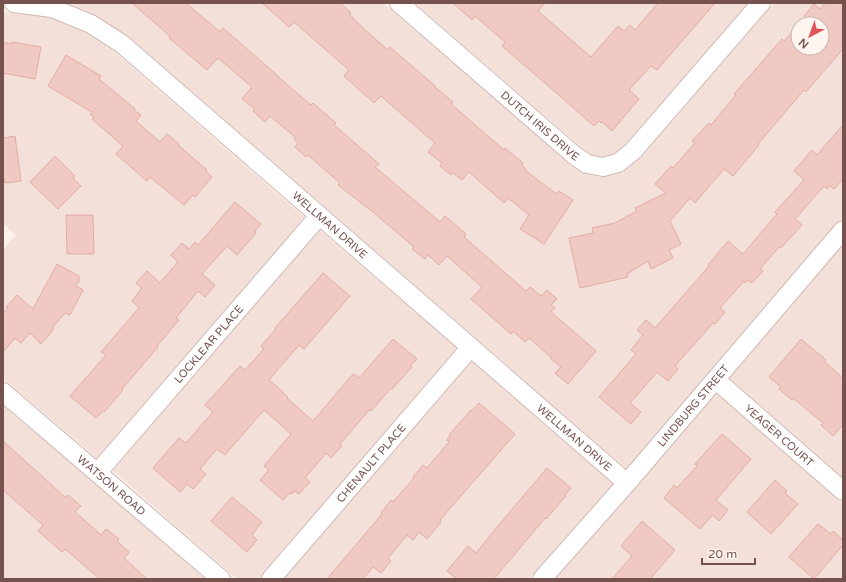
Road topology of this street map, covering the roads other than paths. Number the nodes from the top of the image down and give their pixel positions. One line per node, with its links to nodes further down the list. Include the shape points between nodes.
1 (14, 3): 4 (street, WELLMAN DRIVE, via 52,8 91,24 122,44)
2 (399, 3): 3 (street, DUTCH IRIS DRIVE, via 574,155 587,164 603,167 618,163 633,151)
3 (762, 3)
4 (319, 216): 6 (street, WELLMAN DRIVE); 9 (street, LOCKLEAR PLACE)
5 (843, 230): 7 (street, LINDBURG STREET)
6 (471, 347): 10 (street, WELLMAN DRIVE); 13 (street, CHENAULT PLACE)
7 (716, 380): 10 (street, LINDBURG STREET); 11 (street, YEAGER COURT)
8 (3, 392): 9 (street, WATSON ROAD)
9 (98, 472): 12 (street, WATSON ROAD)
10 (627, 482): 14 (street, LINDBURG STREET)
11 (843, 491)
12 (221, 579)
13 (271, 579)
14 (542, 579)

